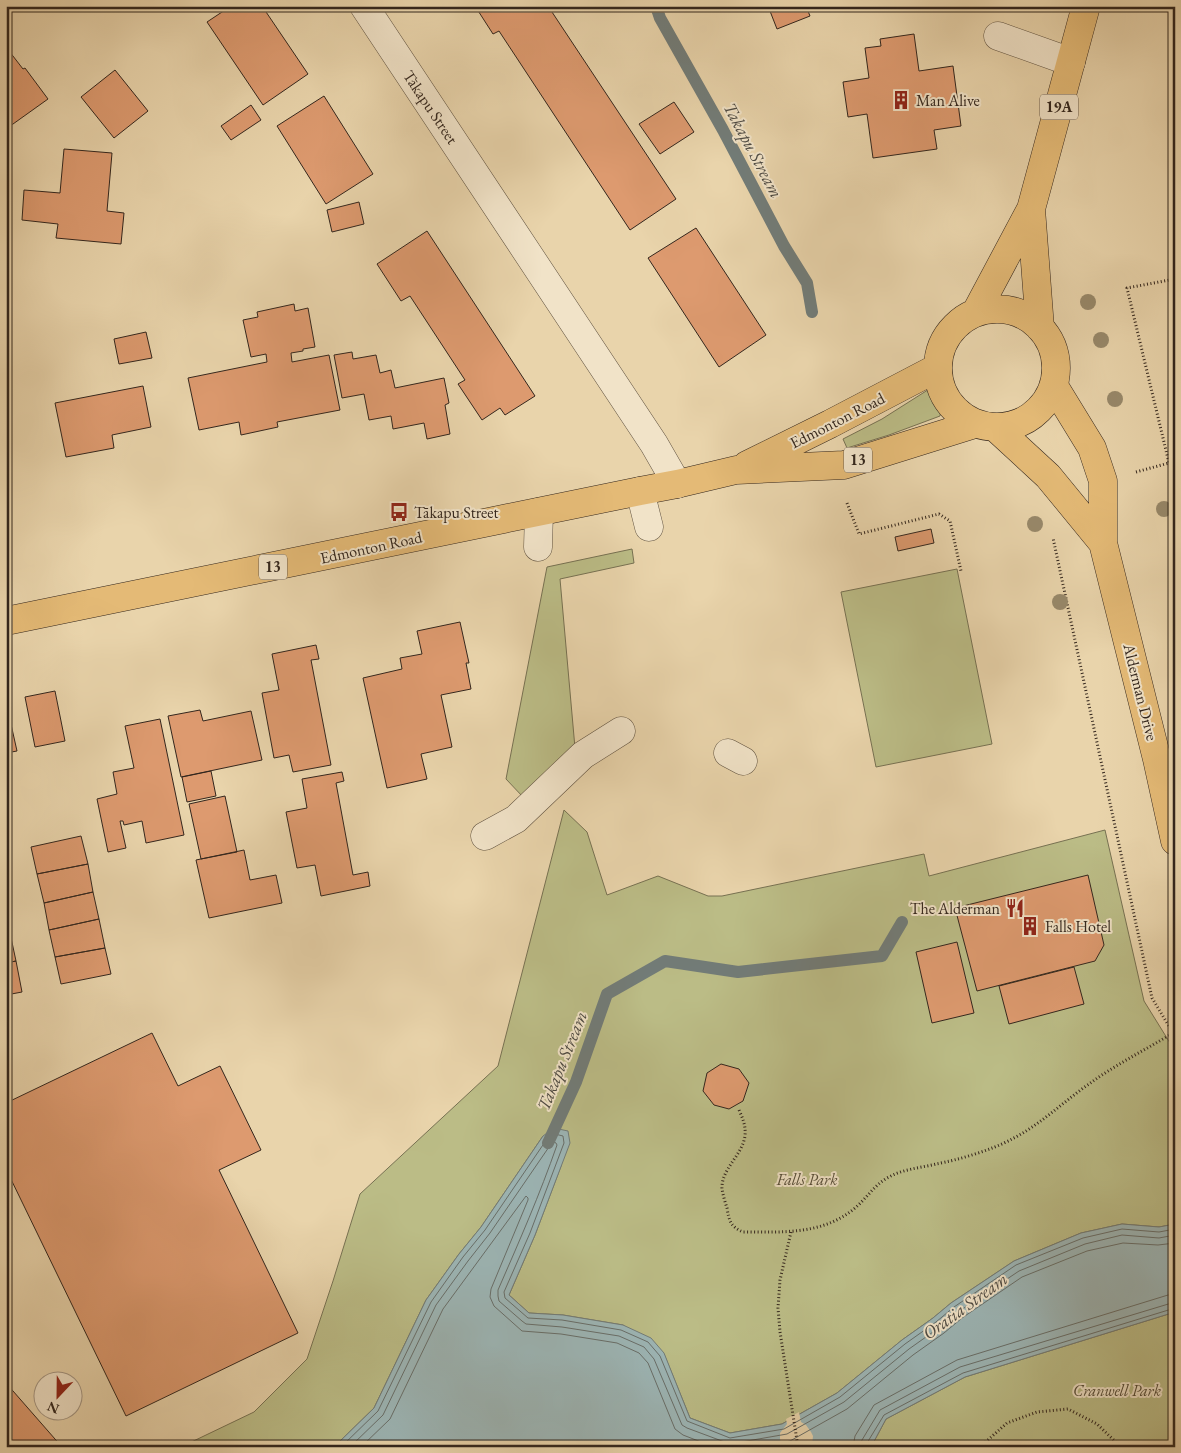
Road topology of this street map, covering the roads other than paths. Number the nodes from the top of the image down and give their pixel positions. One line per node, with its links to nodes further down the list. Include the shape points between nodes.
1 (364, 6): 12 (street, Tākapu Street, via 654,444)
2 (1086, 6): 4 (main road, 19A)
3 (998, 36): 4 (street)
4 (1071, 62): 5 (main road, 19A)
5 (1031, 209): 6 (main road, 19A); 7 (main road, 19A)
6 (976, 312): 7 (main road, via 1005,310 1024,315); 8 (main road, via 958,323 940,348)
7 (1040, 328): 9 (main road, via 1052,346 1056,365)
8 (937, 368): 10 (main road, via 940,388 948,403 963,418); 11 (main road, Edmonton Road / 13)
9 (1054, 386): 10 (main road, via 1040,410 1023,422); 16 (main road, Alderman Drive, via 1092,448 1103,480)
10 (985, 426): 11 (main road, Edmonton Road / 13, via 844,465); 16 (main road, Alderman Drive, via 1048,476)
11 (736, 470): 12 (main road, Edmonton Road / 13)
12 (677, 484): 13 (main road, Edmonton Road / 13)
13 (640, 490): 14 (main road, Edmonton Road / 13); 15 (street)
14 (539, 512): 17 (street); 18 (main road, Edmonton Road / 13)
15 (649, 527)
16 (1103, 543): 21 (main road, Alderman Drive)
17 (538, 547)
18 (6, 621)
19 (621, 731): 20 (street, via 583,755 516,819)
20 (485, 836)
21 (1175, 841)

